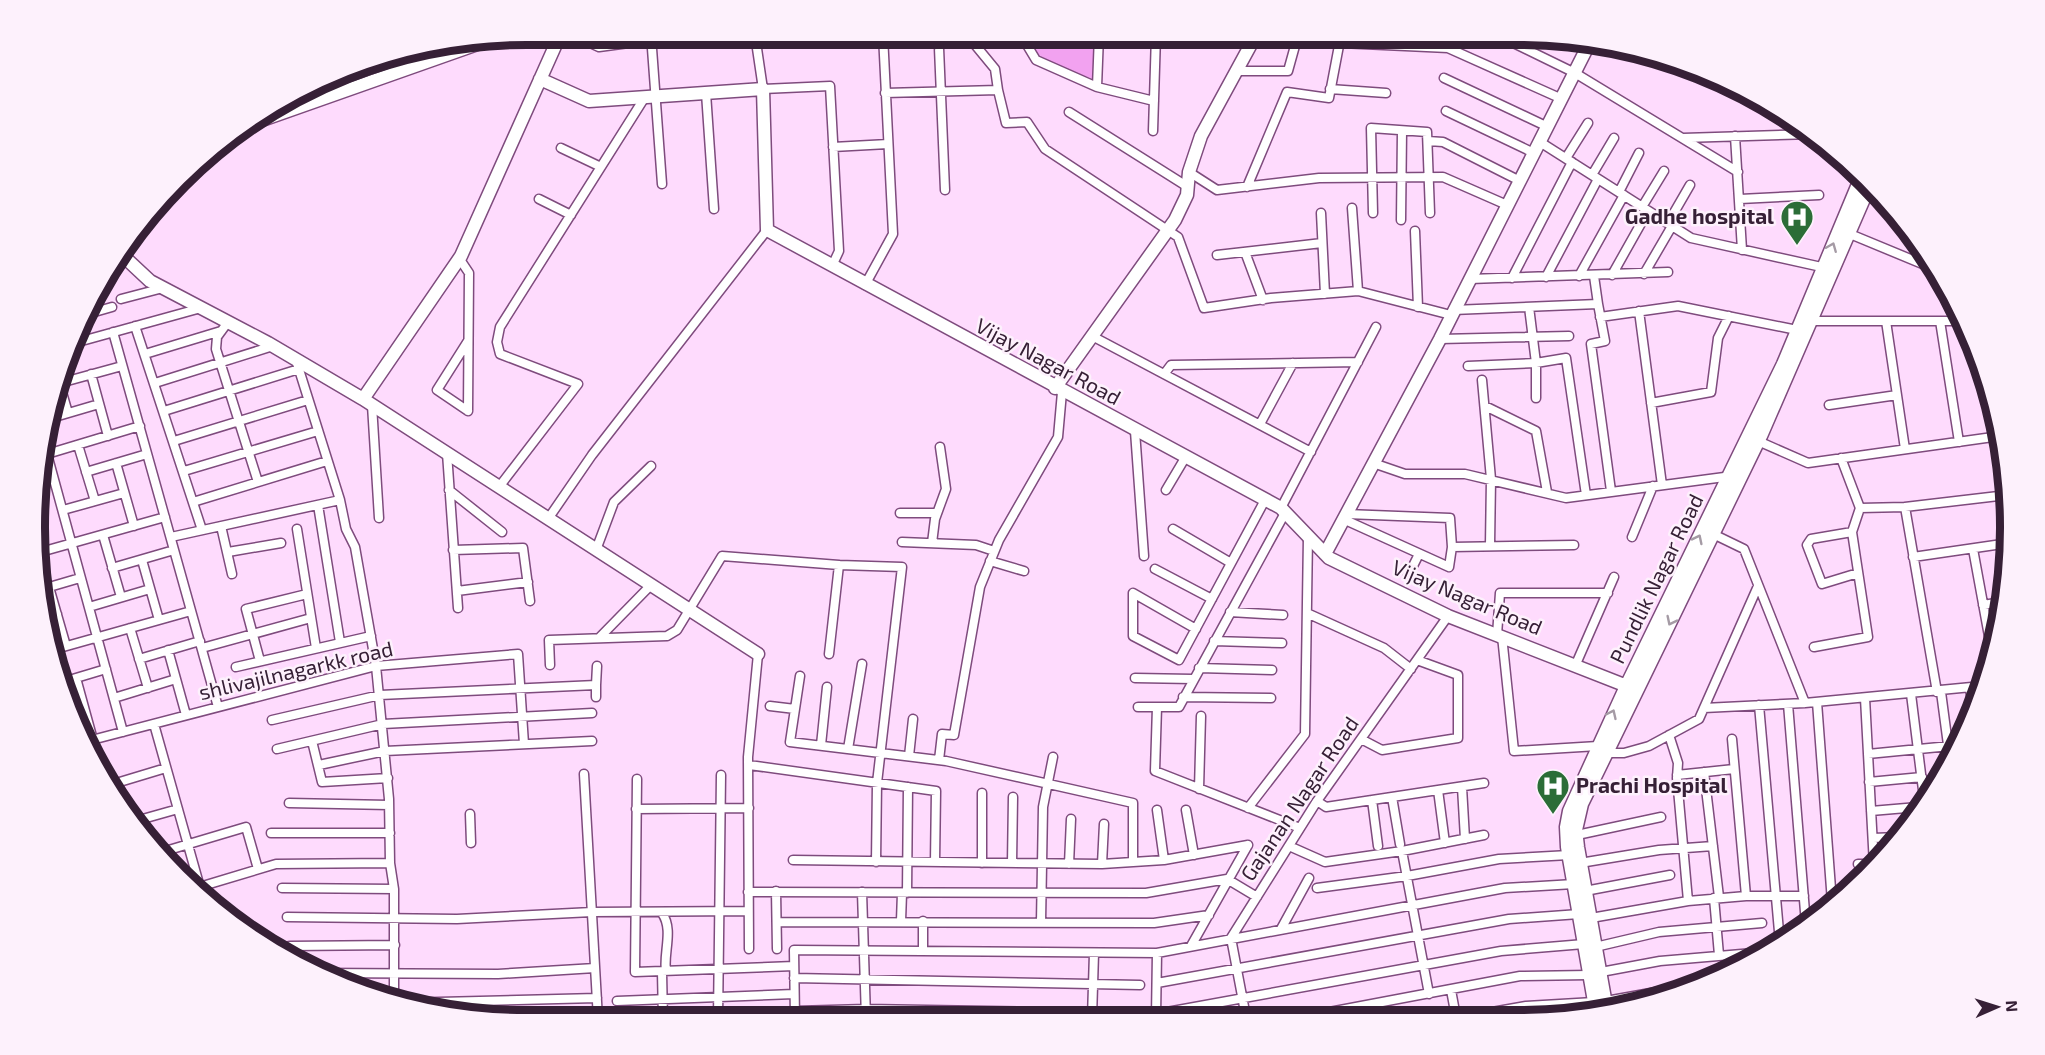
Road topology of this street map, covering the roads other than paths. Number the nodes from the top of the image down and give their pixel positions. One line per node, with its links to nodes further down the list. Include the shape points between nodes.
1 (555, 45): 23 (street)
2 (595, 45): 3 (street)
3 (609, 45)
4 (651, 45): 32 (street)
5 (756, 45): 25 (street)
6 (883, 45): 30 (street)
7 (937, 45): 28 (street)
8 (975, 45): 27 (street, via 995,69)
9 (1027, 45): 24 (street, via 1036,60)
10 (1099, 45): 24 (street)
11 (1156, 45): 34 (street)
12 (1250, 45): 19 (street)
13 (1295, 45): 19 (street, via 1288,71)
14 (1340, 45): 26 (street)
15 (1412, 45): 33 (street, via 1448,48)
16 (1516, 45): 21 (street)
17 (1586, 50): 21 (street)
18 (443, 52): 20 (street)
19 (1235, 70): 54 (street, via 1201,136)
20 (370, 72)
21 (1575, 73): 33 (street); 44 (street)
22 (1444, 78): 38 (street)
23 (540, 79): 32 (street, via 589,101); 91 (street)
24 (1097, 87): 34 (street)
25 (763, 89): 29 (street); 47 (street, via 830,86); 82 (street)
26 (1330, 89): 31 (street); 65 (street, via 1329,98 1287,92)
27 (998, 90): 28 (street); 83 (street, via 1006,123 1027,122 1046,149)
28 (940, 91): 30 (street); 66 (street)
29 (706, 93): 32 (street); 74 (street)
30 (885, 93): 46 (street)
31 (1386, 93)
32 (650, 97): 52 (street); 61 (street)
33 (1562, 99): 38 (street)
34 (1154, 101): 39 (street)
35 (1446, 111): 48 (street)
36 (1070, 112): 64 (street)
37 (1588, 123): 51 (street)
38 (1548, 127): 48 (street)
39 (1153, 130)
40 (1402, 131): 45 (street, via 1427,132); 58 (street); 59 (street, via 1371,128)
41 (1797, 134): 42 (street)
42 (1736, 136): 44 (street); 55 (street)
43 (1614, 138): 57 (street)
44 (1683, 138): 55 (street)
45 (1428, 141): 56 (street); 60 (street, via 1443,142)
46 (888, 144): 47 (street); 105 (street, via 893,234)
47 (833, 147): 95 (street, via 839,251)
48 (1537, 147): 51 (street); 60 (street)
49 (561, 148): 52 (street)
50 (1639, 153): 67 (street)
51 (1569, 160): 57 (street); 103 (street)
52 (601, 167): 79 (street)
53 (1664, 171): 75 (street)
54 (1189, 172): 64 (street); 65 (street, via 1217,190)
55 (1738, 172): 71 (street)
56 (1428, 177): 58 (street); 72 (street, via 1443,177); 78 (street)
57 (1595, 177): 67 (street); 102 (street)
58 (1401, 178): 59 (street); 80 (street)
59 (1371, 179): 65 (street, via 1319,178); 77 (street)
60 (1520, 181): 72 (street)
61 (662, 184)
62 (1690, 185): 81 (street)
63 (1858, 185): 96 (street, Pundlik Nagar Road, one-way to 63)
64 (1188, 187): 83 (street)
65 (1247, 187)
66 (945, 190)
67 (1621, 194): 75 (street); 100 (street)
68 (1867, 194): 85 (street, Pundlik Nagar Road)
69 (1819, 195): 71 (street)
70 (539, 199): 79 (street)
71 (1740, 200): 87 (street)
72 (1507, 206): 104 (street)
73 (1352, 208): 107 (street)
74 (714, 209)
75 (1645, 209): 81 (street); 99 (street)
76 (1321, 213): 86 (street)
77 (1372, 213)
78 (1430, 213)
79 (571, 215): 197 (street, via 500,327 497,342 500,354 578,384)
80 (1401, 220)
81 (1670, 225): 87 (street, via 1691,238); 98 (street)
82 (767, 230): 95 (street, Vijay Nagar Road); 219 (street, via 592,455)
83 (1168, 230): 110 (street, via 1178,237 1204,308); 130 (street)
84 (1415, 231): 113 (street)
85 (1850, 234): 93 (street); 96 (street, Pundlik Nagar Road)
86 (1322, 243): 88 (street); 108 (street)
87 (1742, 250): 96 (street)
88 (1245, 252): 89 (street); 110 (street)
89 (1217, 255)
90 (1918, 257): 93 (street)
91 (459, 258): 135 (street, via 469,273); 156 (street)
92 (126, 259): 106 (street)
93 (1916, 261): 94 (street)
94 (1922, 263)
95 (832, 266): 105 (street, Vijay Nagar Road)
96 (1829, 268): 121 (street, Pundlik Nagar Road)
97 (1668, 272): 98 (street)
98 (1644, 274): 99 (street)
99 (1612, 275): 101 (street)
100 (1579, 276): 101 (street); 102 (street)
101 (1594, 276): 111 (street)
102 (1546, 277): 103 (street)
103 (1512, 278): 104 (street)
104 (1470, 279): 118 (street)
105 (865, 285): 150 (street, Vijay Nagar Road)
106 (163, 288): 109 (street); 115 (street)
107 (1358, 291): 108 (street); 113 (street)
108 (1325, 294): 110 (street)
109 (121, 299)
110 (1263, 300)
111 (1598, 304): 114 (street); 120 (street)
112 (112, 307): 116 (street)
113 (1418, 307): 118 (street)
114 (1529, 307): 118 (street); 131 (street)
115 (201, 308): 125 (street); 126 (street)
116 (96, 311)
117 (1639, 311): 119 (street, via 1678,306); 120 (street); 157 (street)
118 (1452, 313): 133 (street)
119 (1729, 316): 128 (street); 157 (street, via 1718,338 1711,392)
120 (1600, 317): 200 (street, via 1605,341 1591,344)
121 (1807, 319): 122 (street); 128 (street, Pundlik Nagar Road); 172 (street, Pundlik Nagar Road)
122 (1886, 321): 123 (street); 152 (street)
123 (1940, 321): 124 (street); 173 (street)
124 (1953, 321)
125 (135, 326): 129 (street); 137 (street)
126 (225, 327): 136 (street); 137 (street); 138 (street, via 217,336)
127 (1376, 327): 139 (street)
128 (1797, 330): 192 (street, Pundlik Nagar Road)
129 (113, 332): 134 (street); 143 (street)
130 (1092, 336): 145 (street); 150 (street)
131 (1534, 336): 132 (street); 133 (street); 141 (street)
132 (1569, 336)
133 (1440, 339): 186 (street)
134 (83, 341)
135 (468, 341): 135 (street, via 437,390 468,411 468,399)
136 (273, 346): 138 (street); 142 (street)
137 (145, 354): 149 (street)
138 (220, 362): 149 (street); 151 (street)
139 (1358, 362): 140 (street); 178 (street)
140 (1293, 363): 145 (street, via 1171,365); 165 (street)
141 (1536, 363): 144 (street); 154 (street); 203 (street, via 1566,358)
142 (297, 364): 151 (street); 155 (street); 156 (street)
143 (122, 366): 146 (street); 166 (street)
144 (1468, 366)
145 (1165, 373): 165 (street)
146 (91, 374): 147 (street); 158 (street)
147 (68, 380)
148 (1482, 381): 160 (street)
149 (154, 383): 161 (street)
150 (1058, 390): 168 (street, Vijay Nagar Road); 245 (street, via 1058,437)
151 (229, 391): 161 (street); 164 (street)
152 (1897, 395): 159 (street); 176 (street)
153 (63, 397): 162 (street)
154 (1536, 398)
155 (308, 400): 164 (street); 167 (street)
156 (367, 402): 180 (street); 218 (street)
157 (1651, 403): 195 (street)
158 (99, 404): 162 (street); 169 (street)
159 (1829, 405)
160 (1485, 406): 193 (street); 201 (street, via 1536,431)
161 (164, 411): 171 (street)
162 (68, 413): 163 (street)
163 (58, 416)
164 (238, 421): 171 (street); 177 (street)
165 (1260, 424): 178 (street)
166 (140, 426): 169 (street); 181 (street)
167 (318, 431): 177 (street); 184 (street)
168 (1135, 431): 182 (street, Vijay Nagar Road); 249 (street)
169 (108, 436): 174 (street)
170 (1992, 437): 173 (street)
171 (174, 441): 189 (street)
172 (1758, 441): 183 (street, via 1808,463); 191 (street, Pundlik Nagar Road)
173 (1959, 442): 176 (street)
174 (78, 445): 179 (street); 190 (street)
175 (939, 447): 215 (street, via 946,489)
176 (1905, 449): 183 (street)
177 (248, 452): 189 (street); 194 (street)
178 (1311, 452): 213 (street)
179 (51, 453)
180 (447, 453): 197 (street); 198 (street)
181 (147, 454): 187 (street); 216 (street)
182 (1185, 458): 199 (street); 206 (street, Vijay Nagar Road)
183 (1841, 458): 211 (street)
184 (327, 461): 194 (street); 205 (street)
185 (49, 462): 212 (street)
186 (1373, 463): 193 (street, via 1405,474 1465,474); 217 (street)
187 (116, 464): 190 (street); 202 (street)
188 (651, 466): 243 (street, via 614,502)
189 (184, 471): 208 (street)
190 (86, 472): 207 (street)
191 (1742, 475): 192 (street); 227 (street, Pundlik Nagar Road)
192 (1729, 476): 195 (street); 329 (street, Pundlik Nagar Road, one-way to 192)
193 (1491, 479): 201 (street); 236 (street)
194 (258, 482): 208 (street)
195 (1662, 484): 196 (street)
196 (1653, 486): 200 (street); 231 (street)
197 (499, 487): 219 (street)
198 (449, 490): 225 (street); 242 (street)
199 (1166, 490)
200 (1611, 491): 203 (street)
201 (1547, 492): 203 (street, via 1566,498)
202 (124, 493): 207 (street); 220 (street)
203 (1586, 495)
204 (1999, 496): 210 (street)
205 (340, 500): 209 (street); 294 (street, via 346,529 356,547)
206 (1265, 500): 213 (street, Vijay Nagar Road); 253 (street)
207 (95, 501): 212 (street)
208 (193, 502): 223 (street)
209 (318, 505): 221 (street); 298 (street)
210 (1905, 507): 211 (street); 250 (street)
211 (1860, 508): 226 (street)
212 (63, 510): 235 (street)
213 (1283, 511): 229 (street, Vijay Nagar Road); 280 (street)
214 (900, 513): 215 (street)
215 (937, 513): 234 (street)
216 (165, 517): 220 (street); 230 (street)
217 (1345, 517): 239 (street, via 1450,518); 247 (street); 248 (street)
218 (379, 518)
219 (548, 519): 243 (street)
220 (134, 526): 228 (street)
221 (221, 526): 223 (street); 246 (street)
222 (297, 529): 270 (street)
223 (202, 530): 230 (street)
224 (1173, 530): 253 (street)
225 (502, 532)
226 (1852, 532): 258 (street); 258 (street, via 1811,538 1807,545 1822,584)
227 (1713, 534): 265 (street, via 1744,549); 329 (street, Pundlik Nagar Road, one-way to 329)
228 (102, 535): 235 (street); 255 (street)
229 (1308, 536): 247 (street, Vijay Nagar Road); 282 (street)
230 (171, 537): 241 (street)
231 (1632, 537)
232 (902, 542): 234 (street)
233 (281, 543): 246 (street)
234 (932, 543): 245 (street, via 976,545)
235 (71, 544): 244 (street); 262 (street)
236 (1490, 545): 237 (street); 239 (street)
237 (1574, 545)
238 (1999, 545): 240 (street)
239 (1452, 547): 248 (street, via 1449,567)
240 (1973, 549): 250 (street); 275 (street)
241 (174, 550): 251 (street); 278 (street)
242 (453, 550): 263 (street, via 521,547 525,551); 268 (street)
243 (596, 550): 264 (street)
244 (46, 551)
245 (994, 551): 252 (street)
246 (228, 552): 259 (street)
247 (1325, 554): 285 (street, Vijay Nagar Road)
248 (1419, 554): 260 (street)
249 (1144, 556)
250 (1913, 557): 333 (street)
251 (142, 560): 255 (street); 267 (street)
252 (990, 561): 257 (street); 380 (street, via 980,587 954,735 942,734)
253 (1231, 563): 272 (street)
254 (839, 566): 279 (street, via 722,556); 307 (street); 376 (street, via 902,567)
255 (112, 568): 271 (street)
256 (1155, 568): 272 (street)
257 (1024, 571)
258 (1858, 573): 302 (street, via 1868,637)
259 (232, 574)
260 (1408, 576)
261 (1614, 577): 269 (street)
262 (81, 578): 266 (street); 276 (street)
263 (528, 582): 268 (street); 273 (street)
264 (650, 585): 279 (street); 296 (street)
265 (1758, 586): 345 (street); 351 (street)
266 (50, 587): 281 (street)
267 (150, 589): 271 (street); 287 (street)
268 (457, 591): 277 (street)
269 (1608, 592): 293 (street, via 1500,592); 312 (street)
270 (307, 594): 286 (street); 291 (street, via 246,609)
271 (121, 597): 276 (street)
272 (1212, 600): 289 (street)
273 (530, 601)
274 (1994, 603): 275 (street)
275 (1983, 605): 290 (street)
276 (88, 607): 295 (street)
277 (458, 608)
278 (191, 611): 287 (street); 300 (street)
279 (689, 611): 296 (street, via 677,630 667,636); 306 (street)
280 (1230, 612): 284 (street); 297 (street)
281 (57, 614): 283 (street); 301 (street)
282 (1309, 614): 319 (street, via 1384,648); 411 (street, via 1305,734)
283 (53, 615)
284 (1283, 615)
285 (1448, 616): 293 (street, Vijay Nagar Road); 309 (street, Gajanan Nagar Road)
286 (311, 618): 291 (street); 304 (street)
287 (159, 620): 288 (street)
288 (130, 628): 295 (street); 308 (street)
289 (1196, 629): 289 (street, via 1179,660 1133,636 1133,593)
290 (1987, 629): 292 (street)
291 (252, 634): 300 (street); 310 (street)
292 (1988, 634)
293 (1500, 635): 312 (street, Vijay Nagar Road); 373 (street, via 1514,751)
294 (371, 636): 298 (street); 314 (street)
295 (97, 637): 301 (street); 318 (street)
296 (600, 637): 313 (street, via 549,640)
297 (1214, 640): 299 (street); 317 (street)
298 (340, 642): 304 (street)
299 (1282, 642)
300 (201, 645): 305 (street); 348 (street)
301 (66, 646): 303 (street)
302 (1815, 647)
303 (60, 648)
304 (316, 648): 310 (street)
305 (168, 650): 308 (street); 324 (street)
306 (758, 654): 382 (street)
307 (829, 654)
308 (139, 659): 330 (street)
309 (1417, 660): 319 (street, Gajanan Nagar Road); 364 (street, via 1458,675 1458,738 1382,750)
310 (260, 661): 316 (street)
311 (862, 664): 372 (street)
312 (1576, 664): 329 (street, Vijay Nagar Road)
313 (550, 665)
314 (376, 666): 331 (street, shlivajilnagarkk road, via 518,654); 336 (street); 348 (street, shlivajilnagarkk road)
315 (597, 666): 327 (street)
316 (236, 667)
317 (1199, 668): 320 (street); 325 (street)
318 (106, 669): 322 (street); 339 (street)
319 (1411, 669): 364 (street, Gajanan Nagar Road)
320 (1272, 670)
321 (800, 676): 352 (street)
322 (76, 678): 326 (street); 343 (street)
323 (1135, 678): 325 (street)
324 (176, 679): 330 (street); 354 (street)
325 (1193, 679): 338 (street)
326 (70, 680)
327 (596, 685): 331 (street); 337 (street)
328 (827, 687): 369 (street)
329 (1632, 687): 373 (street, Pundlik Nagar Road)
330 (148, 688): 339 (street)
331 (522, 688): 336 (street); 356 (street)
332 (1970, 688): 333 (street); 334 (street)
333 (1939, 692): 335 (street); 370 (street)
334 (1971, 692)
335 (1911, 694): 341 (street); 374 (street)
336 (380, 696): 358 (street); 360 (street)
337 (596, 697)
338 (1183, 697): 340 (street); 350 (street, via 1179,707)
339 (114, 698): 361 (street)
340 (1271, 698)
341 (1865, 698): 342 (street); 377 (street)
342 (1817, 702): 345 (street); 475 (street)
343 (78, 703)
344 (1788, 704): 345 (street); 346 (street); 477 (street)
345 (1805, 704)
346 (1760, 705): 351 (street); 479 (street)
347 (770, 706): 352 (street)
348 (218, 707): 354 (street, shlivajilnagarkk road)
349 (1138, 707): 350 (street)
350 (1157, 707): 399 (street, via 1155,771)
351 (1704, 708): 362 (street, via 1699,719)
352 (795, 709): 369 (street, via 790,742)
353 (592, 713): 356 (street)
354 (186, 716): 359 (street, shlivajilnagarkk road)
355 (1201, 716): 399 (street)
356 (523, 717): 360 (street); 368 (street)
357 (913, 719): 378 (street)
358 (272, 720)
359 (154, 724): 361 (street, shlivajilnagarkk road); 383 (street)
360 (383, 724): 366 (street); 375 (street)
361 (123, 732): 363 (street, shlivajilnagarkk road)
362 (1669, 735): 373 (street, via 1624,753); 387 (street, via 1678,763)
363 (94, 739)
364 (1361, 739): 406 (street, Gajanan Nagar Road)
365 (1731, 739): 384 (street)
366 (312, 741): 371 (street); 381 (street)
367 (592, 741): 368 (street)
368 (524, 744): 375 (street)
369 (821, 745): 372 (street)
370 (1948, 746): 374 (street)
371 (277, 749)
372 (849, 749): 376 (street)
373 (1602, 749): 427 (street, Pundlik Nagar Road, via 1582,804); 442 (street, Pundlik Nagar Road, via 1569,811)
374 (1918, 749): 377 (street); 389 (street)
375 (385, 751): 381 (street); 390 (street)
376 (880, 752): 378 (street); 394 (street)
377 (1868, 754): 393 (street)
378 (909, 756): 380 (street)
379 (1053, 757): 396 (street)
380 (939, 760): 396 (street)
381 (319, 765): 390 (street, via 321,783)
382 (748, 765): 394 (street); 410 (street)
383 (166, 768): 392 (street); 413 (street)
384 (1734, 769): 385 (street); 476 (street)
385 (1704, 772): 387 (street); 436 (street)
386 (584, 774): 485 (street)
387 (1677, 774): 438 (street)
388 (721, 775): 409 (street)
389 (1922, 777): 393 (street); 400 (street)
390 (388, 778): 408 (street)
391 (637, 779): 414 (street)
392 (118, 782)
393 (1869, 782): 417 (street)
394 (877, 783): 397 (street); 445 (street)
395 (1484, 783): 398 (street)
396 (1046, 784): 448 (street, via 1133,803); 453 (street)
397 (908, 787): 446 (street); 447 (street, via 936,791)
398 (1462, 787): 401 (street); 430 (street)
399 (1199, 789): 411 (street)
400 (1923, 789)
401 (1438, 790): 404 (street); 432 (street)
402 (982, 793): 451 (street)
403 (1013, 797): 452 (street)
404 (1392, 797): 405 (street); 437 (street)
405 (1372, 800): 406 (street, via 1326,807); 435 (street)
406 (1317, 801): 423 (street, Gajanan Nagar Road)
407 (289, 803): 408 (street)
408 (389, 805): 425 (street)
409 (721, 808): 410 (street); 414 (street); 483 (street)
410 (749, 808): 471 (street)
411 (1248, 808): 423 (street)
412 (1910, 808): 417 (street)
413 (178, 809): 420 (street); 433 (street)
414 (636, 809): 486 (street)
415 (1157, 810): 444 (street)
416 (1186, 810): 441 (street)
417 (1871, 811): 429 (street)
418 (470, 814): 431 (street)
419 (1661, 817): 427 (street)
420 (143, 819)
421 (1071, 819): 454 (street)
422 (1104, 824): 455 (street)
423 (1300, 828): 434 (street, Gajanan Nagar Road)
424 (271, 833): 425 (street)
425 (390, 833): 450 (street)
426 (1484, 835): 430 (street)
427 (1577, 835): 449 (street, Pundlik Nagar Road)
428 (1887, 837): 429 (street)
429 (1873, 838): 440 (street)
430 (1465, 839): 432 (street)
431 (471, 843)
432 (1445, 843): 437 (street)
433 (188, 845): 439 (street); 458 (street, via 246,827); 461 (street)
434 (1289, 846): 437 (street, via 1325,862); 478 (street, Gajanan Nagar Road)
435 (1378, 846)
436 (1713, 846): 438 (street); 480 (street)
437 (1401, 848): 460 (street)
438 (1683, 848): 449 (street); 481 (street)
439 (169, 850)
440 (1874, 852)
441 (1194, 855): 444 (street); 463 (street, via 1248,845)
442 (1569, 855): 460 (street, via 1499,859); 464 (street, Pundlik Nagar Road)
443 (793, 860): 445 (street)
444 (1164, 860): 448 (street)
445 (876, 862): 446 (street)
446 (908, 862): 447 (street); 473 (street)
447 (935, 862): 451 (street)
448 (1133, 862): 455 (street)
449 (1580, 862): 470 (street, Pundlik Nagar Road)
450 (390, 863): 458 (street, via 276,864); 468 (street)
451 (982, 863): 452 (street)
452 (1012, 863): 453 (street)
453 (1042, 864): 454 (street); 474 (street)
454 (1070, 864): 455 (street)
455 (1102, 864)
456 (1858, 864): 457 (street)
457 (1864, 864)
458 (258, 869): 465 (street)
459 (1670, 875): 470 (street)
460 (1407, 876): 467 (street); 482 (street)
461 (196, 878)
462 (1309, 878): 500 (street)
463 (1227, 879): 474 (street, via 1146,893); 478 (street); 489 (street)
464 (1574, 884): 482 (street, via 1505,888); 490 (street, Pundlik Nagar Road)
465 (205, 887)
466 (282, 888): 468 (street)
467 (1317, 888)
468 (394, 889): 492 (street)
469 (776, 891): 471 (street); 472 (street); 495 (street)
470 (1585, 891): 490 (street, Pundlik Nagar Road)
471 (748, 892): 484 (street)
472 (862, 892): 473 (street); 496 (street)
473 (905, 893): 474 (street); 493 (street)
474 (1042, 894): 497 (street)
475 (1831, 894)
476 (1746, 896): 479 (street); 480 (street)
477 (1804, 896): 479 (street); 488 (street)
478 (1257, 897): 503 (street, Gajanan Nagar Road)
479 (1776, 897): 501 (street)
480 (1716, 898): 481 (street); 499 (street)
481 (1688, 901): 490 (street)
482 (1412, 905): 500 (street); 502 (street)
483 (720, 911): 484 (street); 487 (street); 519 (street)
484 (748, 911): 508 (street)
485 (592, 912): 486 (street); 492 (street, via 457,920); 518 (street)
486 (634, 913): 487 (street); 521 (street, via 635,972)
487 (662, 913): 521 (street, via 668,931)
488 (1805, 914)
489 (1209, 915): 497 (street, via 1154,923); 505 (street)
490 (1585, 916): 502 (street, via 1509,919); 507 (street, Pundlik Nagar Road)
491 (287, 917): 492 (street)
492 (394, 918): 504 (street)
493 (901, 921): 494 (street); 496 (street)
494 (922, 921): 497 (street); 511 (street)
495 (777, 922): 496 (street); 509 (street)
496 (863, 922): 510 (street)
497 (1041, 922)
498 (1762, 923): 499 (street)
499 (1716, 927): 507 (street, via 1659,932); 515 (street)
500 (1281, 929): 503 (street)
501 (1779, 933)
502 (1418, 936): 516 (street); 520 (street)
503 (1231, 938): 505 (street); 520 (street)
504 (395, 945): 506 (street); 524 (street)
505 (1191, 946): 513 (street)
506 (290, 947)
507 (1588, 947): 516 (street, via 1501,951); 523 (street, Pundlik Nagar Road)
508 (749, 949)
509 (777, 949)
510 (864, 950): 511 (street); 517 (street, via 794,950); 526 (street)
511 (923, 951): 512 (street)
512 (1094, 953): 513 (street); 528 (street)
513 (1157, 953): 527 (street)
514 (1743, 953): 515 (street)
515 (1719, 955): 523 (street, via 1660,961)
516 (1423, 964): 533 (street); 535 (street)
517 (794, 966): 519 (street); 525 (street)
518 (595, 968): 524 (street); 536 (street)
519 (719, 968): 521 (street); 534 (street)
520 (1237, 969): 527 (street); 535 (street)
521 (664, 972): 537 (street)
522 (345, 974): 524 (street)
523 (1595, 974): 530 (street, via 1520,976); 540 (street, Pundlik Nagar Road)
524 (394, 975): 531 (street)
525 (794, 978): 526 (street); 532 (street)
526 (865, 981): 528 (street); 546 (street)
527 (1156, 983): 548 (street)
528 (1093, 984): 529 (street); 547 (street)
529 (1140, 985)
530 (1451, 990): 533 (street); 552 (street)
531 (395, 991)
532 (794, 994): 534 (street); 545 (street)
533 (1429, 994): 551 (street)
534 (718, 997): 537 (street); 544 (street)
535 (1242, 997): 549 (street); 550 (street)
536 (597, 998): 538 (street); 542 (street)
537 (662, 1000): 539 (street); 543 (street)
538 (434, 1001)
539 (617, 1001)
540 (1600, 1003)
541 (1580, 1006): 553 (street)
542 (598, 1010)
543 (663, 1010)
544 (718, 1010)
545 (795, 1010)
546 (866, 1010)
547 (1092, 1010)
548 (1156, 1010)
549 (1183, 1010)
550 (1245, 1010)
551 (1341, 1010)
552 (1455, 1010)
553 (1503, 1010)

